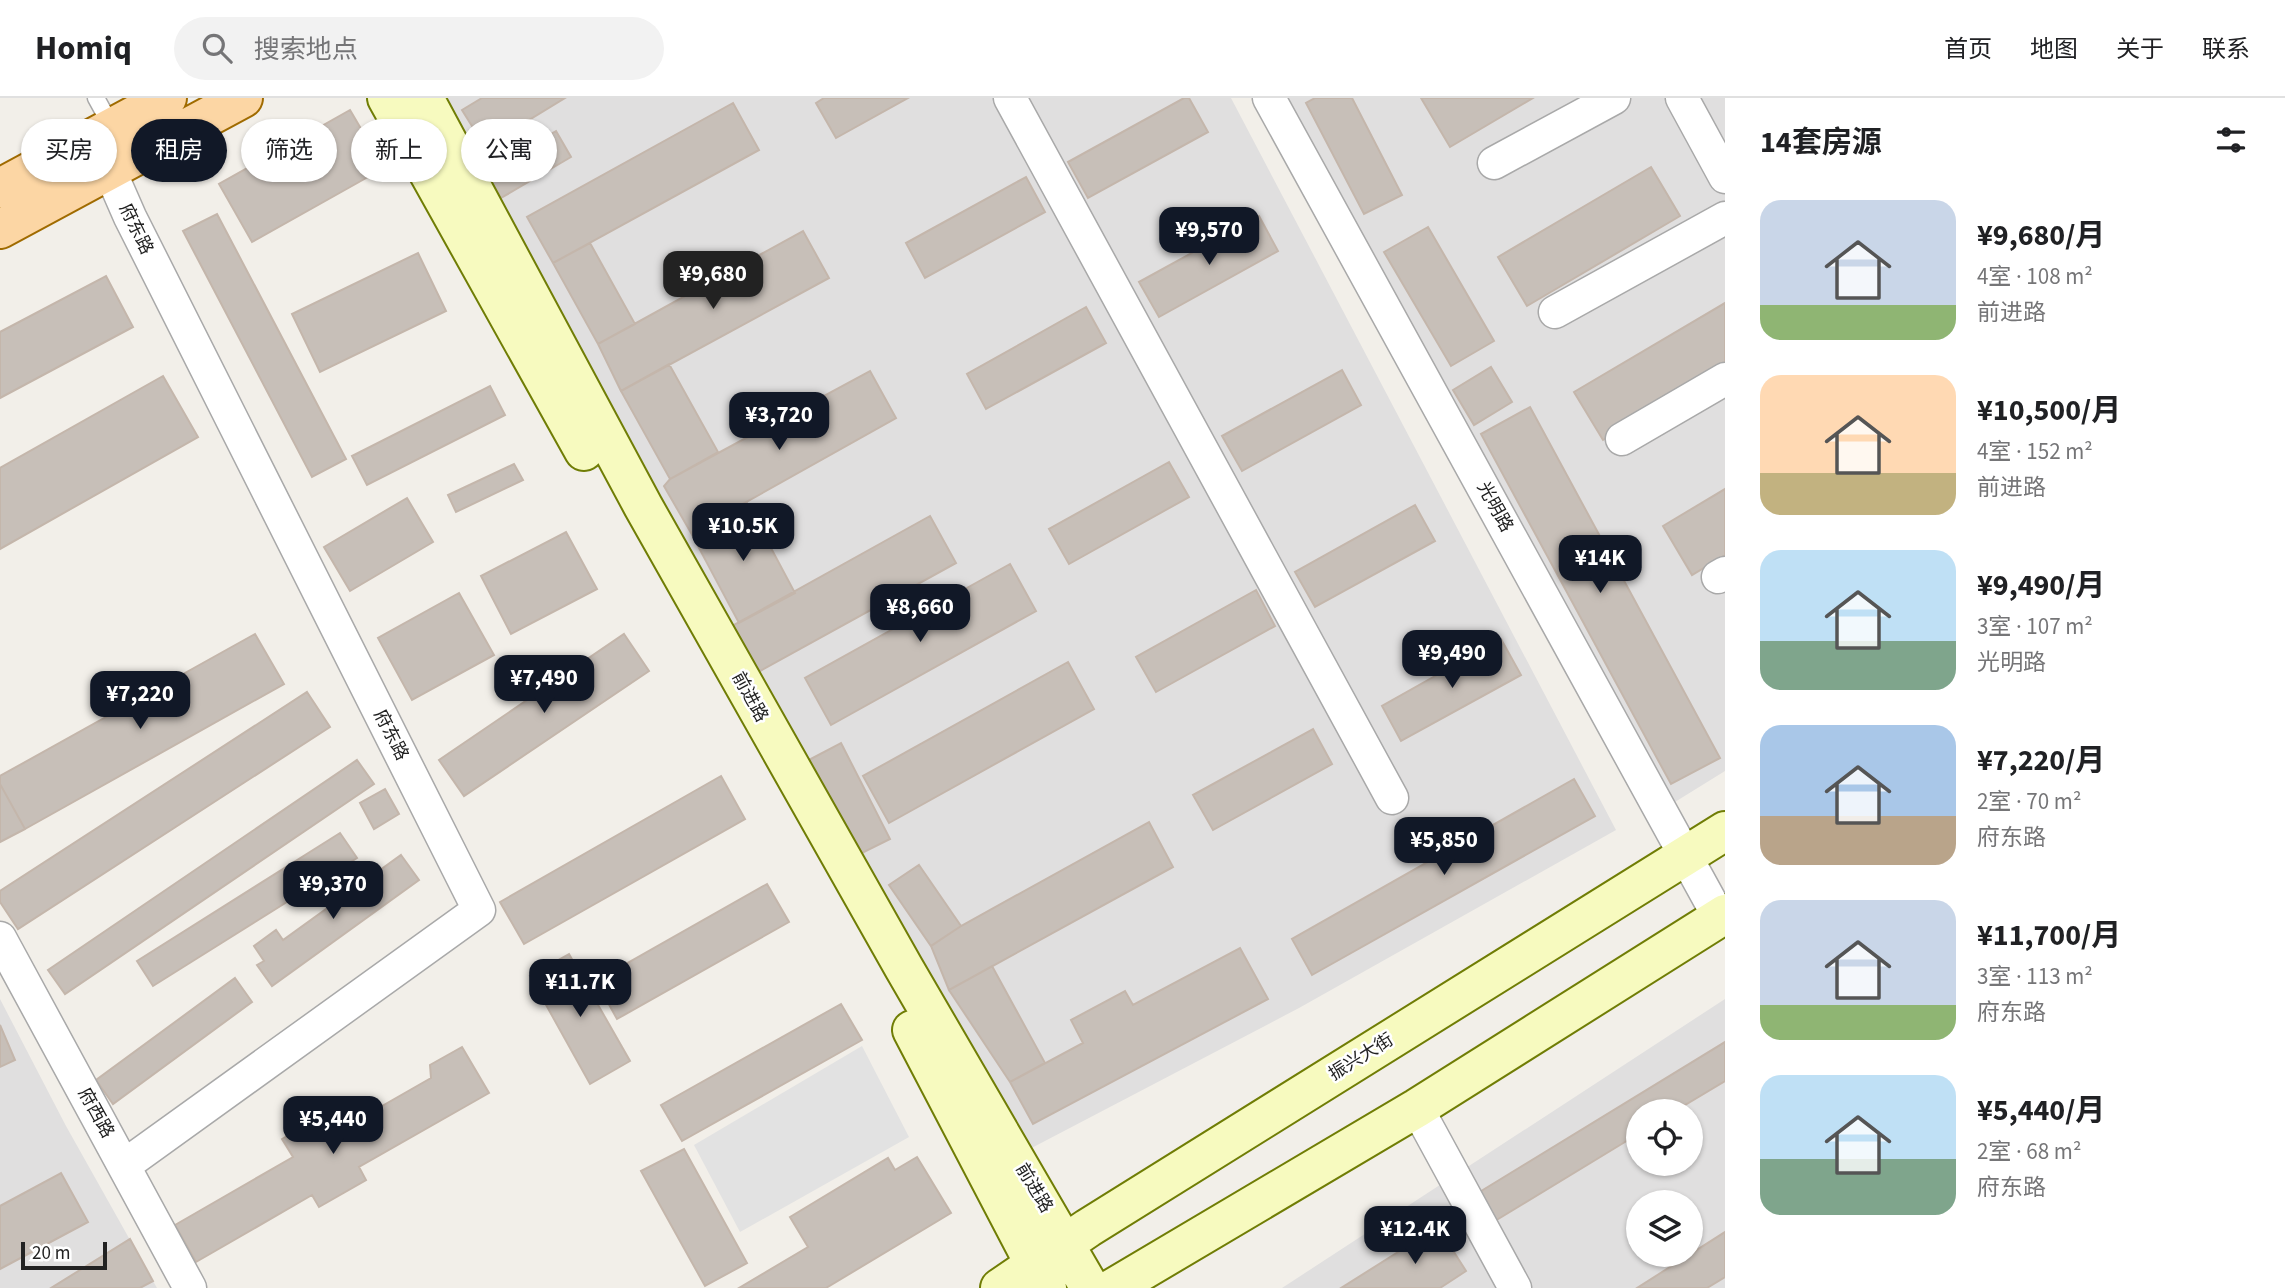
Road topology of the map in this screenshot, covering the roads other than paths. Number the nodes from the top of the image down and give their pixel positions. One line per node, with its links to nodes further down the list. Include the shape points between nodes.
1 (167, 98): 9 (main road)
2 (243, 98): 11 (main road)
3 (387, 98): 28 (street, 前进路, via 592,467)
4 (424, 98): 28 (street, 前进路, via 650,518 904,968)
5 (1010, 98): 21 (street)
6 (1269, 98): 23 (street, 光明路)
7 (1614, 98): 10 (street)
8 (1682, 98): 12 (street)
9 (104, 112): 15 (main road)
10 (1494, 163)
11 (117, 165)
12 (1725, 177)
13 (85, 182): 17 (main road)
14 (115, 182): 27 (street, 府东路, via 479,910)
15 (0, 188)
16 (1725, 218): 18 (street)
17 (0, 229)
18 (1555, 312)
19 (1725, 379): 20 (street)
20 (1622, 439)
21 (1392, 798)
22 (1725, 831): 23 (street, 振兴大街)
23 (1685, 854): 24 (street, 光明路); 28 (street, 振兴大街)
24 (1722, 916): 26 (street)
25 (0, 938): 27 (street, 府西路)
26 (1417, 1108): 32 (street); 33 (street)
27 (125, 1165): 29 (street, 府西路)
28 (1049, 1265): 30 (street, 振兴大街); 31 (street, 前进路)
29 (190, 1288)
30 (1000, 1288)
31 (1090, 1288)
32 (1113, 1288)
33 (1515, 1288)

